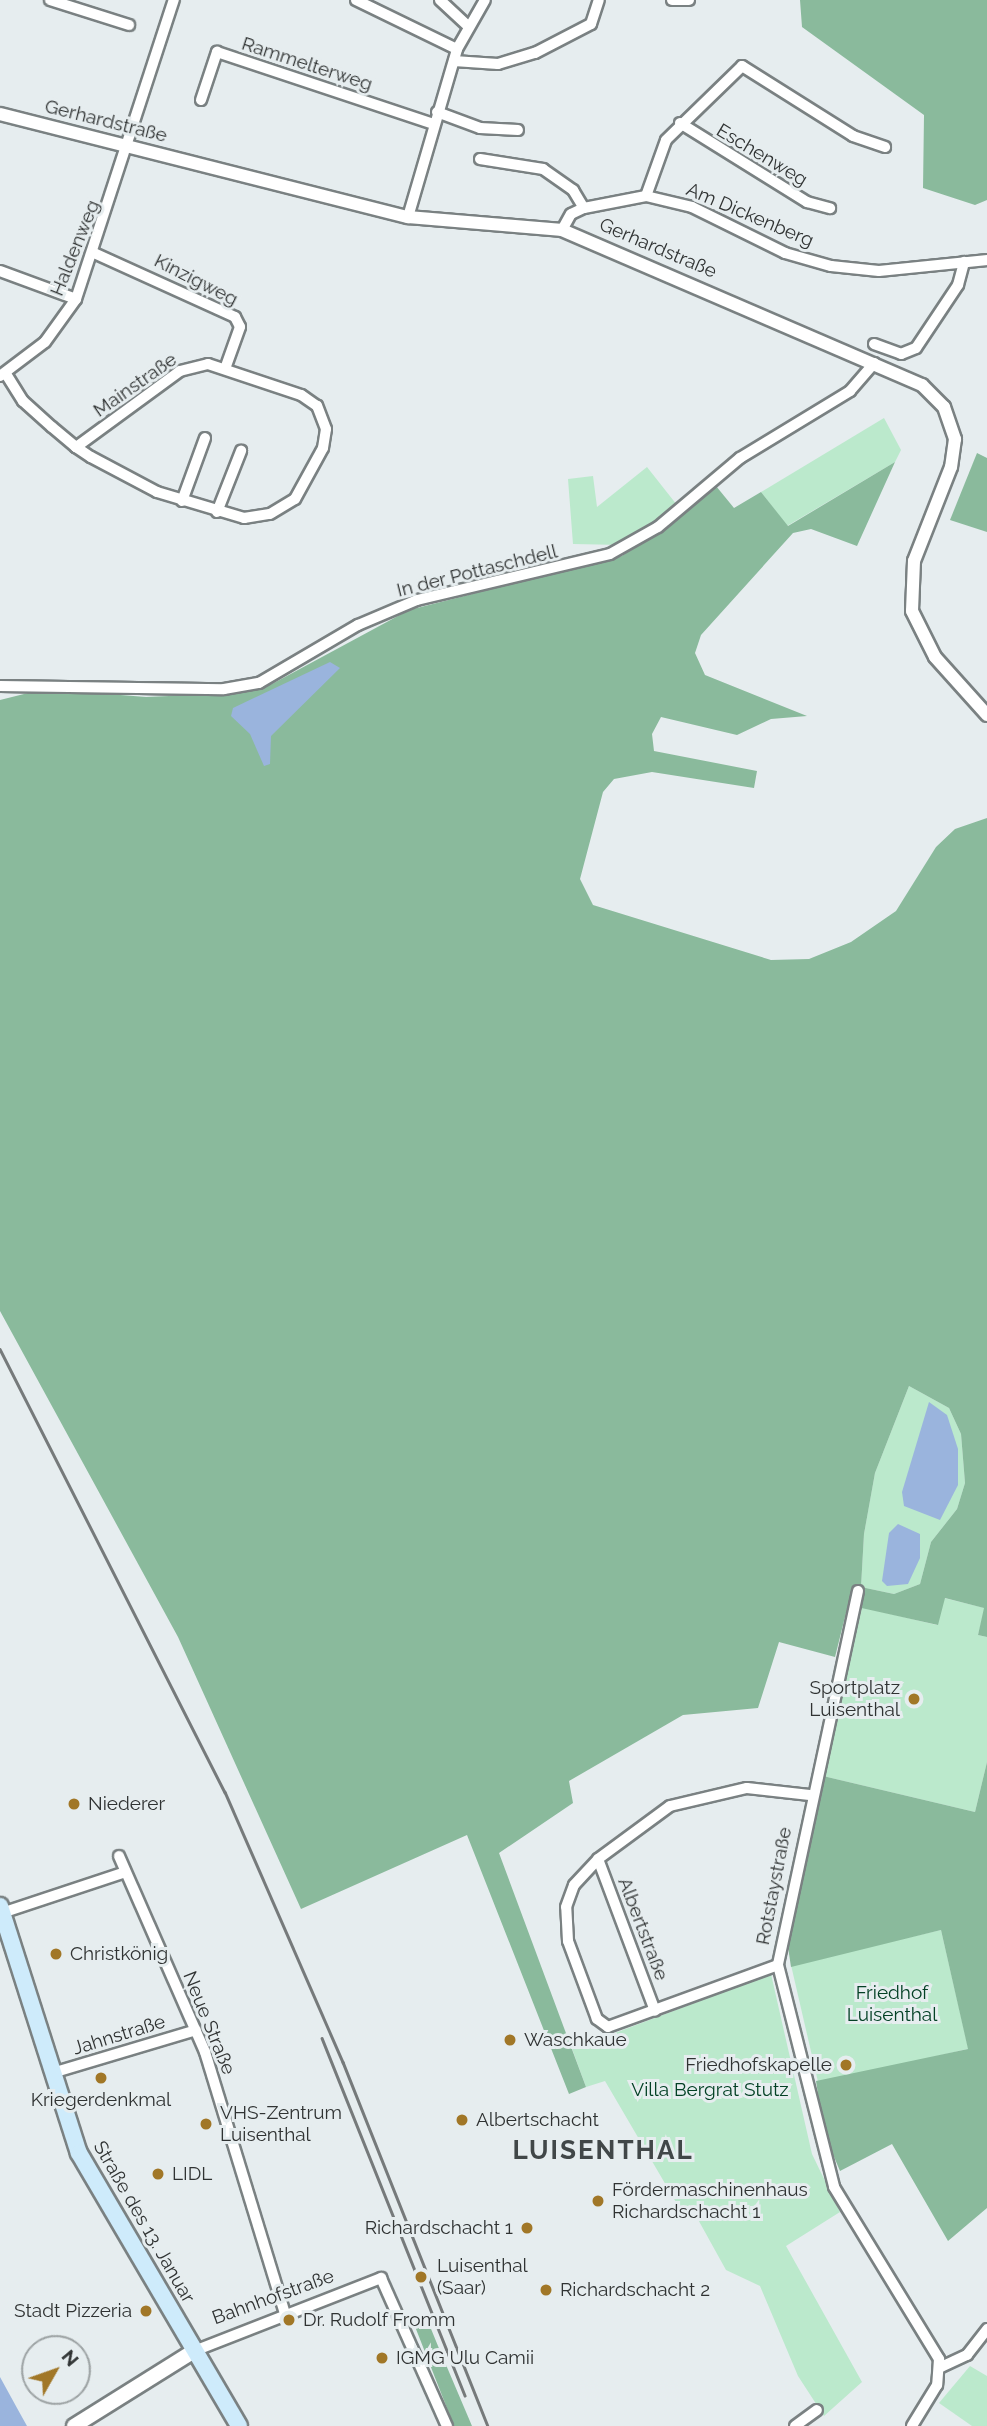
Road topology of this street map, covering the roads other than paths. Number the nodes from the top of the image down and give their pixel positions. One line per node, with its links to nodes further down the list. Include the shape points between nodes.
1 (50, 0): 9 (street)
2 (174, 0): 19 (street, Haldenweg)
3 (356, 0): 11 (street)
4 (440, 0): 10 (street)
5 (485, 0): 10 (street)
6 (599, 0): 12 (street, via 591,24 535,53 498,64)
7 (672, 0): 8 (street)
8 (689, 0)
9 (129, 25)
10 (468, 26): 11 (street)
11 (457, 48): 12 (street)
12 (454, 61): 14 (street)
13 (201, 100): 17 (street, Rammelterweg, via 217,52)
14 (438, 112): 17 (street); 18 (street, via 481,128)
15 (0, 114): 19 (street, Gerhardstraße)
16 (680, 123): 20 (street, via 742,66 853,136); 22 (street, via 660,149); 24 (street, Eschenweg, via 807,202)
17 (434, 124): 25 (street)
18 (518, 130)
19 (127, 146): 25 (street, Gerhardstraße); 27 (street, Haldenweg)
20 (885, 146)
21 (480, 159): 23 (street, via 542,169 573,190)
22 (646, 196): 23 (street, Am Dickenberg); 29 (street, Am Dickenberg, via 692,207 785,253 831,266 879,271)
23 (584, 208): 26 (street, via 571,214)
24 (830, 208)
25 (408, 217): 26 (street, Gerhardstraße)
26 (562, 230): 33 (street, Gerhardstraße)
27 (94, 253): 31 (street, Haldenweg); 34 (street, Kinzigweg, via 235,317 240,327)
28 (987, 260): 29 (street, Am Dickenberg)
29 (964, 262): 32 (street, via 958,285 916,348 901,354)
30 (0, 271): 31 (street)
31 (76, 299): 35 (street, Haldenweg, via 45,342)
32 (874, 344)
33 (874, 362): 41 (street, In der Pottaschdell, via 850,391 740,458 658,527 610,554 417,600 358,625 259,683 224,689); 42 (street, Gerhardstraße, via 922,385 950,417 951,467 914,561 910,600 926,645)
34 (226, 366): 37 (street, Mainstraße, via 180,371); 40 (street, Mainstraße, via 301,395 317,406 326,429 323,448 295,499 271,514)
35 (3, 375): 37 (street, Mainstraße, via 23,401)
36 (205, 438): 39 (street)
37 (76, 447): 39 (street, Mainstraße)
38 (241, 451): 40 (street)
39 (182, 501): 40 (street, Mainstraße)
40 (217, 512)
41 (0, 686)
42 (987, 715)
43 (858, 1591): 44 (street, Rotstaystraße)
44 (810, 1795): 46 (street, Albertstraße, via 747,1788 698,1796 656,1814); 49 (street, Rotstaystraße)
45 (119, 1856): 47 (street, Neue Straße)
46 (598, 1859): 50 (street, Albertstraße); 50 (street, Albertstraße, via 574,1885 565,1919 594,2011 608,2027)
47 (125, 1872): 48 (street); 51 (street, Neue Straße)
48 (1, 1909): 52 (main road, Straße des 13. Januar)
49 (778, 1965): 50 (street, Albertstraße); 56 (street, Rotstaystraße, via 834,2187 926,2332)
50 (655, 2011)
51 (196, 2030): 52 (street, Jahnstraße); 53 (street, Neue Straße)
52 (52, 2073): 55 (main road, Straße des 13. Januar, via 87,2169)
53 (285, 2313): 55 (street, Bahnhofstraße); 60 (street, Bahnhofstraße, via 381,2278)
54 (987, 2329): 56 (street, via 967,2355)
55 (194, 2351): 58 (main road, Bahnhofstraße); 59 (main road, Straße des 13. Januar)
56 (941, 2367): 62 (street, via 937,2385)
57 (817, 2410): 61 (street)
58 (74, 2426)
59 (239, 2426)
60 (447, 2426)
61 (795, 2426)
62 (912, 2426)

